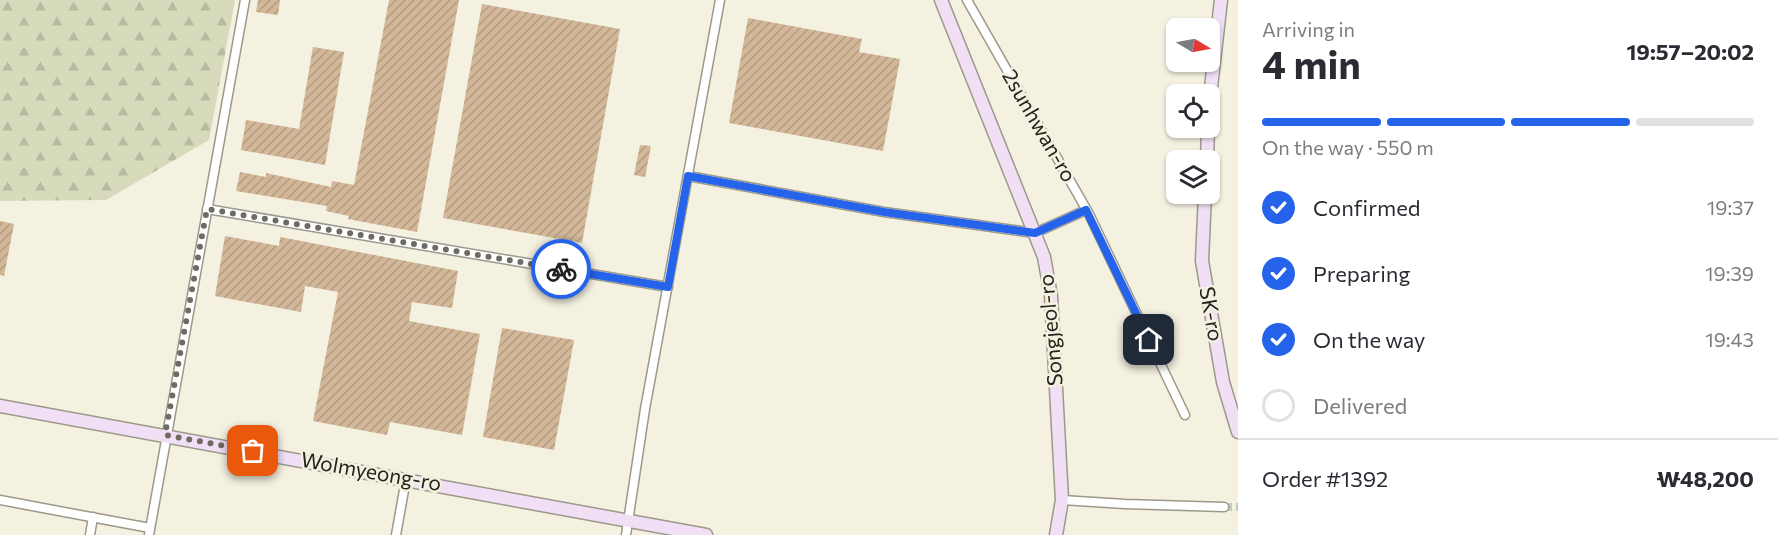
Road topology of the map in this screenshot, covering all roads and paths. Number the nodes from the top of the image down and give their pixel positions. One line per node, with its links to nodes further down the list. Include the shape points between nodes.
1 (245, 0): 9 (street)
2 (720, 0): 7 (street)
3 (940, 0): 11 (street, Songjeol-ro)
4 (967, 0): 10 (street, 2sunhwan-ro)
5 (1221, 0): 6 (street)
6 (1211, 84)
7 (688, 176): 11 (street, via 884,212); 12 (street)
8 (1205, 204): 15 (street, SK-ro, via 1202,261 1223,382)
9 (207, 209): 12 (street); 16 (street)
10 (1086, 210): 11 (street); 14 (street, 2sunhwan-ro)
11 (1035, 233): 19 (street, Songjeol-ro, via 1051,296)
12 (668, 287): 22 (street)
13 (0, 406): 16 (street, Wolmyeong-ro)
14 (1185, 415)
15 (1238, 432)
16 (165, 435): 17 (street, Wolmyeong-ro); 23 (street)
17 (406, 479): 22 (street, Wolmyeong-ro); 25 (street)
18 (0, 500): 21 (street)
19 (1062, 500): 20 (street); 28 (street, Songjeol-ro)
20 (1224, 507)
21 (93, 517): 23 (street); 24 (street)
22 (628, 521): 26 (street); 27 (street, Wolmyeong-ro)
23 (150, 532)
24 (90, 535)
25 (396, 535)
26 (626, 535)
27 (706, 535)
28 (1056, 535)

